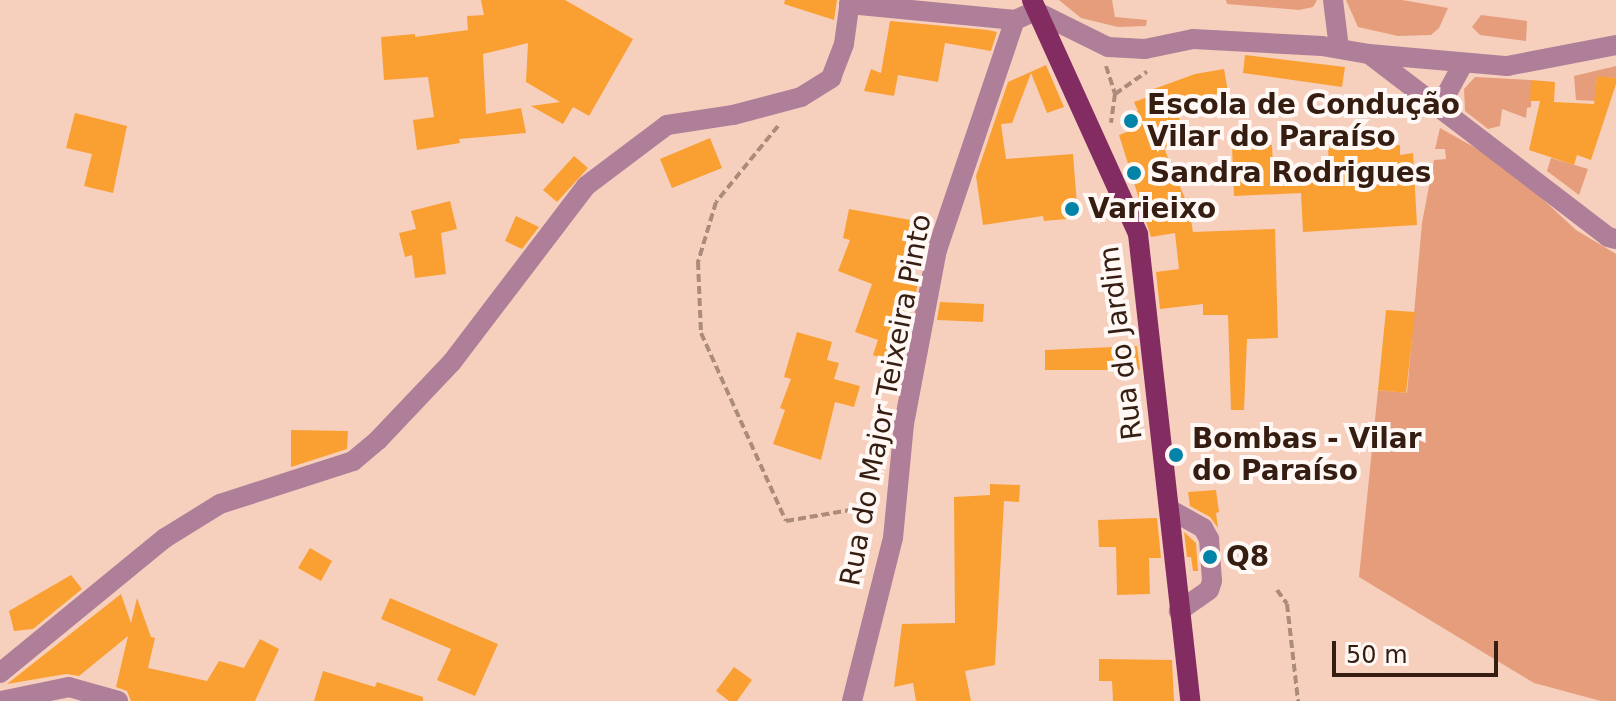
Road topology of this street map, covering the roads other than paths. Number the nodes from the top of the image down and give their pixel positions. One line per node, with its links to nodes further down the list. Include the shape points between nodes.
1 (1333, 0): 6 (street)
2 (850, 2): 4 (street); 13 (street, via 844,44 831,78 801,97 667,125 586,186 452,362 353,461 220,504 179,529)
3 (1034, 5): 4 (street); 6 (street, via 1108,47 1145,49 1193,39); 11 (main road, Rua do Jardim, via 1138,234)
4 (1015, 20): 16 (street, Rua do Major Teixeira Pinto, via 937,250 904,424 893,538)
5 (1616, 45): 8 (street, via 1507,66)
6 (1339, 48): 7 (street)
7 (1369, 54): 8 (street); 9 (street)
8 (1463, 64): 9 (street)
9 (1440, 106): 10 (street)
10 (1616, 239)
11 (1169, 509): 12 (main road, Rua do Jardim); 12 (street, via 1203,528 1209,539 1209,590)
12 (1179, 611): 17 (main road, Rua do Jardim)
13 (0, 673)
14 (1, 701): 15 (street, via 69,687)
15 (118, 701)
16 (852, 701)
17 (1190, 701)

